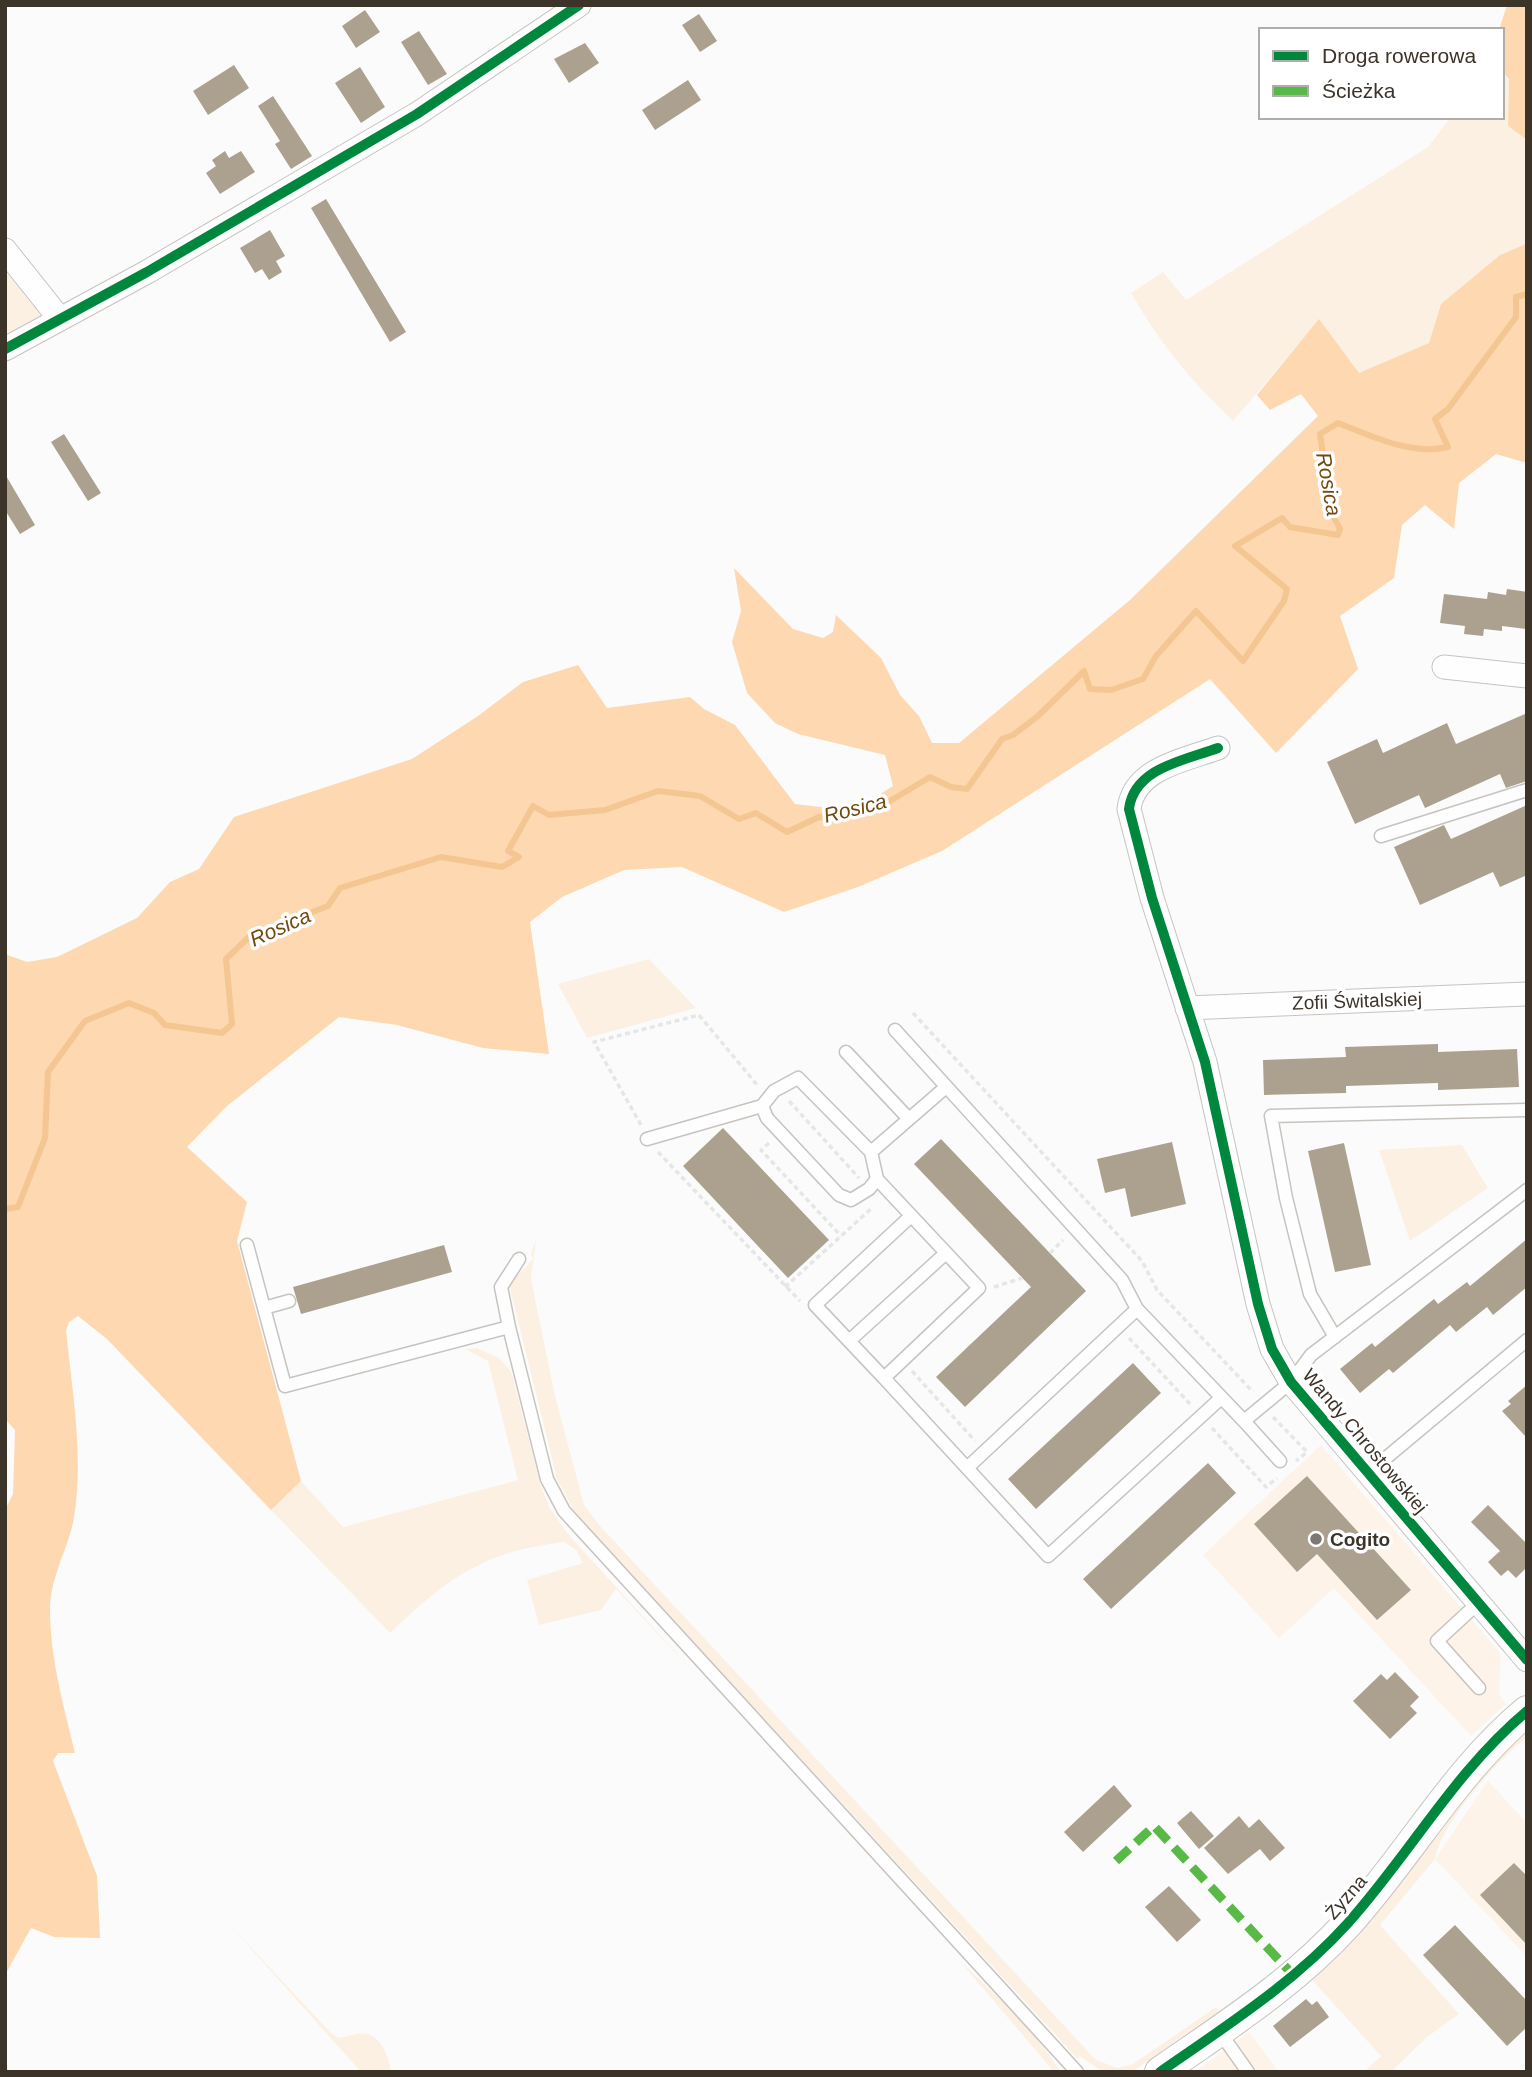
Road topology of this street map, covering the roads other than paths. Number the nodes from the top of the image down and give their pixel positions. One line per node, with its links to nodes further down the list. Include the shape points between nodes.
1 (579, 5): 3 (street, via 417,114)
2 (5, 250): 3 (street)
3 (60, 319): 4 (street)
4 (5, 348)
5 (1444, 667): 6 (street)
6 (1527, 676)
7 (1218, 748): 11 (street, Wandy Chrostowskiej, via 1154,772 1130,794 1129,802 1135,839)
8 (1527, 790): 9 (lane)
9 (1381, 836)
10 (1527, 994): 11 (street, Zofii Świtalskiej)
11 (1187, 1008): 34 (street, Wandy Chrostowskiej, via 1205,1062 1258,1304 1272,1349)
12 (895, 1030): 14 (lane)
13 (846, 1052): 17 (lane)
14 (946, 1087): 17 (lane); 28 (lane, via 1122,1280)
15 (762, 1106): 18 (lane); 19 (lane, via 779,1087 798,1077); 20 (lane, via 767,1118 839,1195 851,1200 860,1197)
16 (1527, 1110): 30 (lane, via 1271,1116 1310,1294)
17 (909, 1119): 19 (lane)
18 (647, 1139)
19 (871, 1152): 20 (lane)
20 (877, 1180): 22 (lane)
21 (1527, 1190): 30 (lane)
22 (911, 1216): 24 (lane); 32 (lane, via 815,1305)
23 (247, 1245): 27 (lane)
24 (946, 1253): 32 (lane); 33 (lane, via 979,1288)
25 (519, 1259): 29 (lane, via 501,1287)
26 (289, 1301): 27 (lane)
27 (264, 1308): 29 (lane, via 285,1386)
28 (1137, 1309): 35 (lane); 38 (lane)
29 (509, 1327): 45 (lane, via 547,1479 564,1511)
30 (1335, 1337): 34 (lane, via 1311,1355)
31 (1527, 1340): 39 (lane)
32 (849, 1341): 33 (lane)
33 (884, 1378): 38 (lane)
34 (1291, 1382): 36 (lane); 39 (street, Wandy Chrostowskiej)
35 (1220, 1399): 36 (lane); 38 (lane, via 1048,1556)
36 (1244, 1421): 37 (lane)
37 (1280, 1461)
38 (967, 1468)
39 (1368, 1474): 40 (street, Wandy Chrostowskiej)
40 (1478, 1604): 41 (street, Wandy Chrostowskiej); 42 (lane, via 1437,1642)
41 (1527, 1661)
42 (1479, 1688)
43 (1527, 1711): 44 (street, Żyzna, via 1472,1764 1346,1924 1286,1982)
44 (1219, 2031): 46 (street, Żyzna); 47 (lane)
45 (1077, 2072)
46 (1160, 2072)
47 (1248, 2072)

